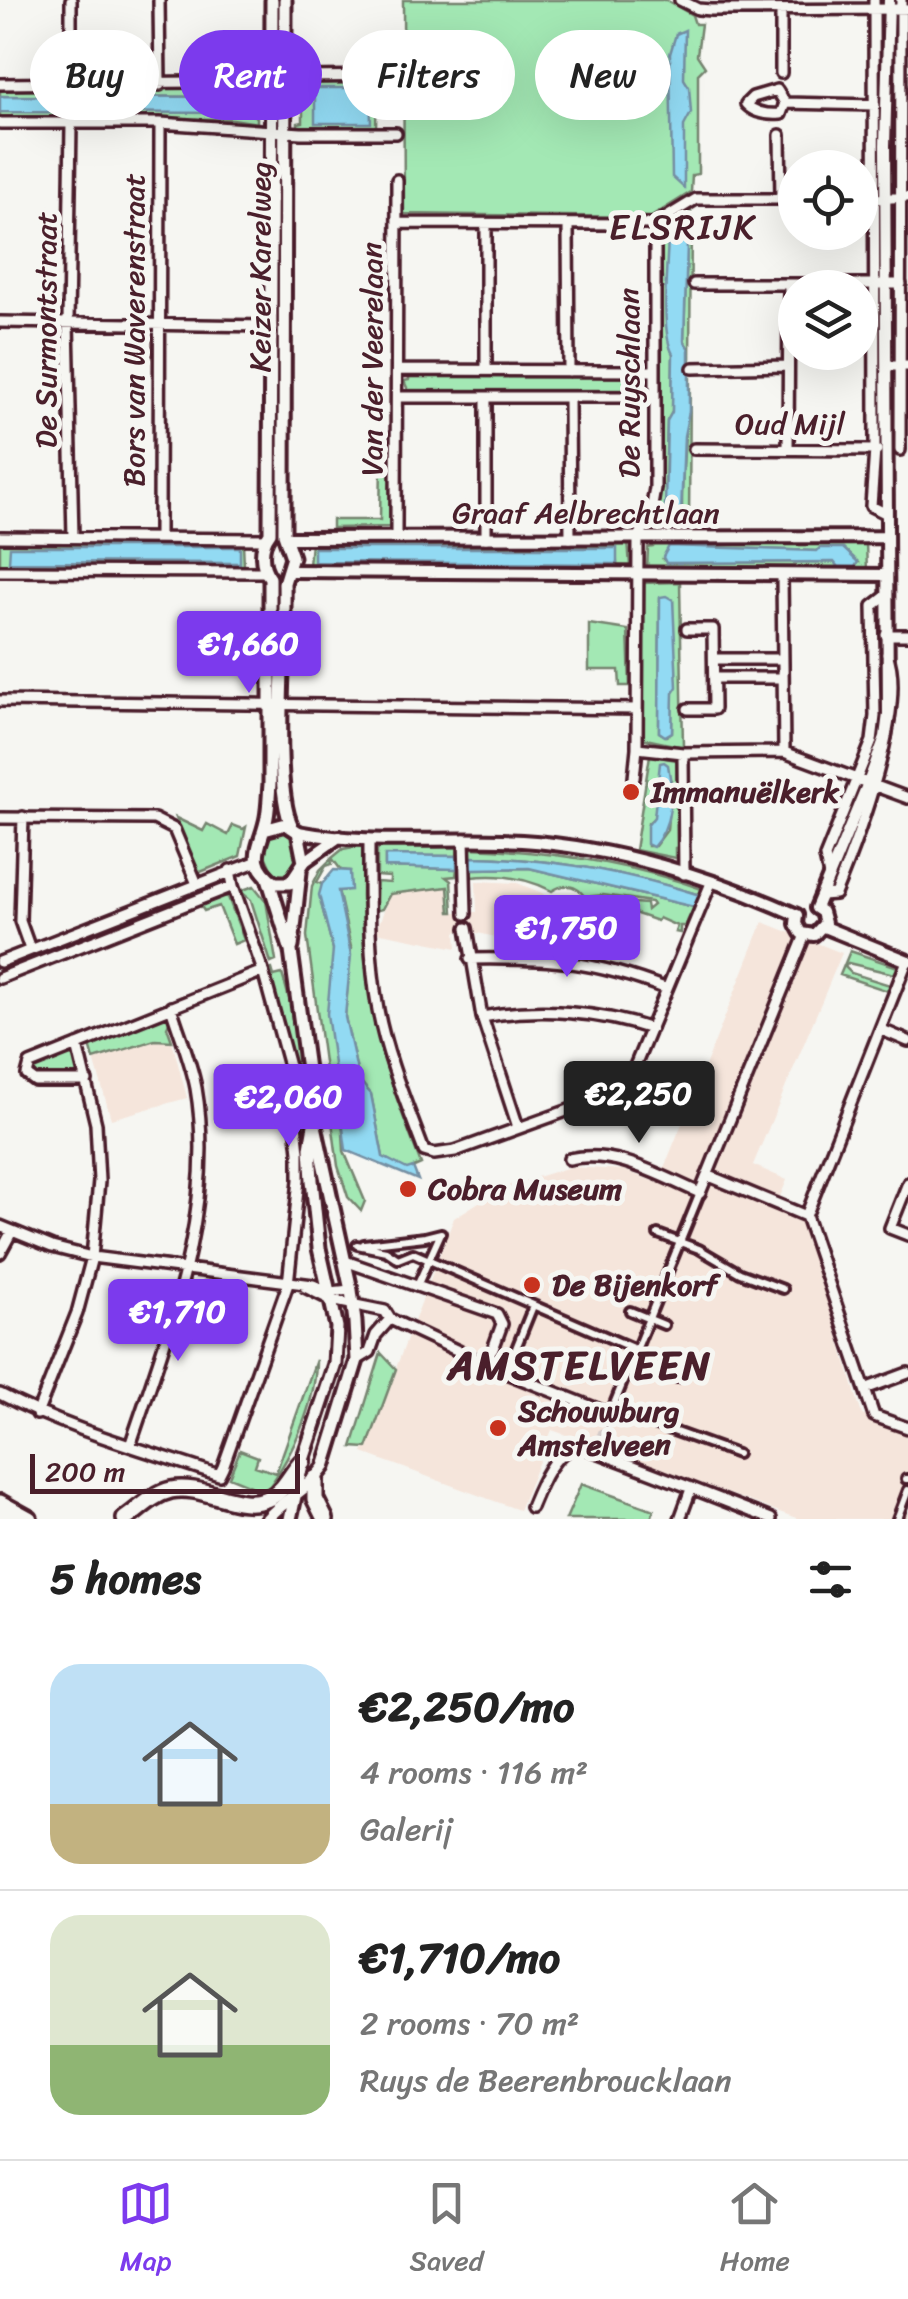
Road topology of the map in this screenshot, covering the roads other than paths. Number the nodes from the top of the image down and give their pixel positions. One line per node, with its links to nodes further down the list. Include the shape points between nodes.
1 (71, 0): 11 (street)
2 (159, 0): 17 (street)
3 (272, 0): 12 (main road, Keizer Karelweg)
4 (285, 0): 13 (main road, Keizer Karelweg)
5 (680, 0): 6 (street, via 698,9)
6 (711, 5): 10 (street)
7 (793, 5): 8 (street); 10 (street)
8 (874, 5): 9 (street); 20 (street)
9 (898, 6): 32 (street); 34 (street)
10 (780, 11): 14 (street)
11 (71, 30)
12 (274, 30)
13 (282, 30)
14 (781, 72)
15 (0, 84): 16 (street)
16 (30, 84)
17 (160, 84): 18 (street)
18 (179, 84)
19 (784, 103): 20 (street)
20 (875, 104): 34 (street)
21 (272, 120): 26 (main road, Keizer Karelweg)
22 (283, 120): 27 (main road, Keizer Karelweg)
23 (0, 123): 24 (street)
24 (72, 124): 25 (street); 44 (street, De Surmontstraat)
25 (160, 124): 26 (street); 45 (street, Bors van Waverenstraat)
26 (271, 130): 27 (street); 46 (main road, Keizer Karelweg)
27 (285, 132): 28 (street); 65 (main road, Keizer Karelweg)
28 (396, 134)
29 (780, 135): 30 (street)
30 (780, 150)
31 (396, 180): 35 (street, Van der Veerelaan)
32 (905, 198): 34 (street); 42 (street)
33 (778, 199): 38 (street, via 696,199)
34 (880, 199): 41 (street)
35 (397, 223): 36 (street); 50 (street, Van der Veerelaan)
36 (486, 224): 37 (street); 51 (street)
37 (568, 224): 38 (street); 52 (street)
38 (655, 224): 54 (street, De Ruyschlaan)
39 (694, 284): 40 (street)
40 (778, 284)
41 (880, 284): 42 (street); 48 (street); 61 (street)
42 (901, 284): 48 (street)
43 (0, 322): 44 (street)
44 (68, 323): 45 (street); 64 (street, De Surmontstraat)
45 (160, 326): 46 (street); 66 (street, Bors van Waverenstraat)
46 (270, 326): 65 (main road, Keizer Karelweg)
47 (778, 366): 49 (street)
48 (899, 366): 61 (street); 62 (street)
49 (693, 368)
50 (398, 370): 51 (street); 55 (street, Van der Veerelaan)
51 (486, 370): 52 (street)
52 (569, 370): 54 (street)
53 (788, 370): 60 (street)
54 (654, 371): 58 (street, De Ruyschlaan)
55 (398, 397): 56 (street); 67 (street, Van der Veerelaan)
56 (486, 397): 57 (street); 69 (street)
57 (569, 397): 58 (street); 70 (street)
58 (654, 397): 71 (street, De Ruyschlaan, via 654,488 650,518)
59 (694, 449): 60 (street, Oud Mijl)
60 (788, 450): 61 (street, Oud Mijl)
61 (881, 450): 62 (street, Oud Mijl); 68 (street)
62 (904, 450)
63 (0, 536): 64 (street, Graaf Aelbrechtlaan)
64 (73, 536): 66 (street, Graaf Aelbrechtlaan)
65 (277, 536): 66 (street, Graaf Aelbrechtlaan); 67 (street, Graaf Aelbrechtlaan); 75 (main road, via 262,559); 76 (main road, via 292,556)
66 (159, 537)
67 (396, 537): 69 (street, Graaf Aelbrechtlaan)
68 (885, 537): 71 (street, Graaf Aelbrechtlaan); 77 (street)
69 (486, 538): 70 (street, Graaf Aelbrechtlaan)
70 (570, 538): 71 (street, Graaf Aelbrechtlaan)
71 (638, 538): 73 (street, De Ruyschlaan)
72 (0, 571): 75 (street)
73 (637, 574): 74 (street, Graaf Aelbrechtlaan); 76 (street, Graaf Aelbrechtlaan); 88 (street, De Ruyschlaan)
74 (782, 574): 77 (street, Graaf Aelbrechtlaan); 83 (street)
75 (268, 575): 76 (main road, via 275,581); 87 (main road)
76 (287, 575): 87 (main road)
77 (886, 575): 78 (street)
78 (886, 596): 80 (street); 94 (street, via 873,606)
79 (687, 628): 82 (street, via 713,628)
80 (886, 635): 81 (street); 94 (street, via 888,714)
81 (908, 635)
82 (714, 659): 83 (street); 84 (street)
83 (783, 659): 85 (street)
84 (714, 678): 85 (street); 89 (street, via 714,709)
85 (783, 678): 91 (street)
86 (0, 700): 87 (street)
87 (276, 704): 88 (street); 98 (main road); 99 (main road, via 285,808)
88 (637, 709): 90 (street, De Ruyschlaan)
89 (688, 709)
90 (637, 748): 92 (street); 93 (street, De Ruyschlaan)
91 (784, 752): 92 (street); 94 (street)
92 (684, 753): 106 (street)
93 (634, 778)
94 (868, 783): 95 (street); 111 (street); 111 (street, via 836,894)
95 (908, 798)
96 (0, 818): 97 (street)
97 (23, 818): 108 (street, via 154,818 174,828); 119 (street, via 20,921)
98 (264, 830): 99 (main road, via 277,824); 103 (main road)
99 (295, 830): 100 (street); 104 (main road)
100 (339, 837): 101 (street); 104 (street)
101 (369, 839): 102 (street); 136 (street, via 378,1012 424,1151 456,1151)
102 (464, 839): 106 (street, via 526,841); 113 (street)
103 (258, 862): 105 (street); 107 (main road)
104 (302, 867): 107 (main road, via 283,885); 120 (main road)
105 (230, 870): 108 (street); 110 (street)
106 (684, 874): 109 (street)
107 (268, 878): 120 (main road)
108 (197, 884): 118 (street)
109 (710, 884): 114 (street); 127 (street)
110 (233, 886): 121 (street); 125 (street)
111 (822, 896): 112 (street)
112 (816, 908): 114 (street); 115 (street)
113 (466, 914)
114 (797, 915): 117 (street)
115 (824, 927): 117 (street); 124 (street)
116 (467, 928): 122 (street)
117 (805, 935): 138 (street)
118 (44, 944): 119 (street); 121 (street)
119 (30, 950): 123 (street)
120 (291, 951): 135 (main road)
121 (49, 958): 126 (street)
122 (470, 959): 127 (street, via 579,962); 129 (street)
123 (0, 962)
124 (906, 964): 131 (street)
125 (263, 971): 128 (street); 152 (street, via 290,1070 300,1152)
126 (0, 978)
127 (668, 989): 130 (street)
128 (171, 1007): 133 (street); 151 (street, via 196,1086 201,1156)
129 (482, 1016): 130 (street, via 574,1014); 136 (street)
130 (651, 1028): 136 (street, via 619,1092)
131 (882, 1030): 132 (street); 141 (street)
132 (908, 1040)
133 (77, 1045): 134 (street); 134 (street, via 30,1064 26,1075 35,1081)
134 (88, 1081): 148 (street, via 98,1180)
135 (314, 1121): 150 (main road); 156 (main road, via 312,1180)
136 (518, 1128)
137 (569, 1159): 140 (street, via 621,1159)
138 (708, 1175): 140 (street); 141 (street)
139 (908, 1183): 145 (street, via 890,1228)
140 (700, 1194): 146 (street)
141 (806, 1216): 170 (street)
142 (0, 1226): 143 (street)
143 (11, 1232): 147 (street); 148 (street)
144 (658, 1234): 146 (street)
145 (908, 1235)
146 (680, 1241): 154 (street); 161 (street)
147 (0, 1253)
148 (92, 1257): 151 (street); 172 (street)
149 (427, 1260): 149 (street, via 441,1232 358,1244 398,1258 411,1252); 153 (street); 158 (street)
150 (345, 1261): 153 (street); 155 (main road)
151 (186, 1269): 152 (street); 176 (street)
152 (288, 1284): 156 (street, via 313,1285); 176 (street, via 219,1474)
153 (417, 1286): 166 (street, via 497,1314 502,1324)
154 (783, 1289)
155 (352, 1290): 156 (street); 157 (main road)
156 (330, 1296): 157 (street); 179 (main road, via 336,1364)
157 (354, 1306): 160 (street); 164 (main road)
158 (533, 1306): 163 (street); 167 (street)
159 (630, 1311): 161 (street)
160 (388, 1315): 164 (street, via 370,1352); 166 (street)
161 (650, 1319): 162 (street); 163 (street)
162 (664, 1325)
163 (637, 1350): 165 (street)
164 (357, 1360): 180 (main road, via 331,1450)
165 (633, 1360): 169 (street); 173 (street)
166 (486, 1362): 167 (street)
167 (506, 1373): 173 (street)
168 (908, 1373): 170 (street)
169 (677, 1378)
170 (865, 1389): 174 (street, via 874,1416)
171 (0, 1394): 172 (street)
172 (37, 1414): 176 (street)
173 (610, 1414): 178 (street)
174 (908, 1428)
175 (600, 1439): 177 (street)
176 (130, 1446)
177 (595, 1452): 181 (street); 186 (street, via 568,1448)
178 (737, 1454)
179 (302, 1462): 183 (main road); 184 (highway, via 276,1495)
180 (315, 1479): 183 (main road); 193 (highway, via 315,1499)
181 (691, 1489): 187 (street); 194 (street)
182 (908, 1490): 195 (street)
183 (299, 1491): 191 (main road); 192 (main road)
184 (242, 1502): 189 (highway, via 202,1490 172,1490); 190 (highway)
185 (0, 1503): 188 (highway)
186 (531, 1507)
187 (764, 1518)
188 (29, 1519)
189 (125, 1519)
190 (250, 1519)
191 (266, 1519)
192 (290, 1519)
193 (326, 1519)
194 (680, 1519)
195 (897, 1519)

